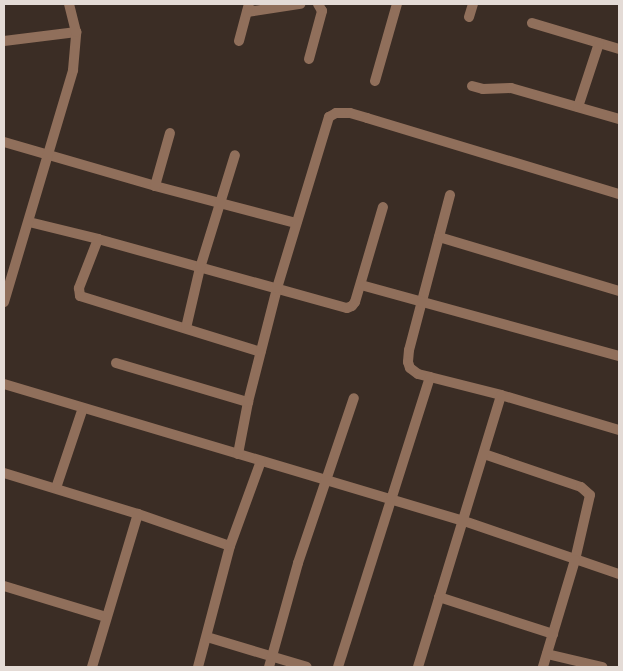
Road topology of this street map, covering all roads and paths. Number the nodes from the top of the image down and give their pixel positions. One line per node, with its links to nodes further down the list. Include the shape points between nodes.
1 (69, 4): 9 (street)
2 (300, 4): 6 (street)
3 (318, 4): 14 (street, via 322,11)
4 (397, 4): 15 (street)
5 (473, 4): 7 (street)
6 (248, 8): 11 (street)
7 (469, 16)
8 (532, 22): 12 (street)
9 (76, 32): 10 (street); 22 (street, via 74,70)
10 (4, 41)
11 (239, 41)
12 (599, 43): 13 (street); 17 (street)
13 (619, 49)
14 (309, 58)
15 (375, 81)
16 (472, 86): 17 (street, via 511,88)
17 (578, 107): 18 (street)
18 (619, 119)
19 (170, 132): 23 (street)
20 (4, 142): 22 (street)
21 (234, 155): 26 (street)
22 (47, 156): 23 (street); 28 (street)
23 (155, 186): 26 (street)
24 (619, 194): 29 (street, via 350,113 336,114 328,117 325,124)
25 (450, 195): 30 (street)
26 (219, 203): 29 (street); 32 (street)
27 (383, 207): 33 (street)
28 (29, 222): 31 (street); 37 (street)
29 (296, 223): 34 (street)
30 (439, 237): 35 (street); 36 (street)
31 (98, 239): 32 (street); 38 (street, via 79,288 80,296)
32 (200, 268): 34 (street); 38 (street)
33 (360, 285): 34 (street, via 355,302 346,308); 36 (street)
34 (277, 288): 39 (street)
35 (619, 291)
36 (423, 301): 40 (street); 42 (street, via 408,362 418,374)
37 (4, 302)
38 (186, 328): 39 (street)
39 (261, 352): 46 (street)
40 (619, 356)
41 (116, 363): 46 (street)
42 (430, 377): 44 (street); 55 (street)
43 (4, 384): 47 (street)
44 (501, 395): 48 (street); 50 (street)
45 (354, 398): 53 (street)
46 (248, 402): 49 (street)
47 (83, 408): 49 (street); 54 (street)
48 (619, 430)
49 (238, 454): 51 (street)
50 (484, 454): 57 (street); 59 (street, via 587,490 590,500)
51 (261, 461): 53 (street); 58 (street)
52 (4, 473): 54 (street)
53 (326, 480): 55 (street); 67 (street)
54 (56, 488): 56 (street)
55 (391, 499): 57 (street); 72 (street)
56 (138, 514): 58 (street); 63 (street)
57 (464, 521): 59 (street); 62 (street)
58 (230, 546): 65 (street)
59 (575, 560): 60 (street); 64 (street)
60 (619, 574)
61 (4, 586): 63 (street)
62 (440, 597): 64 (street); 73 (street)
63 (106, 617): 68 (street)
64 (553, 634): 66 (street)
65 (207, 637): 67 (street); 69 (street)
66 (546, 654): 74 (street); 75 (street)
67 (272, 656): 70 (street); 71 (street)
68 (92, 667)
69 (198, 667)
70 (269, 667)
71 (307, 667)
72 (338, 667)
73 (418, 667)
74 (542, 667)
75 (602, 667)

